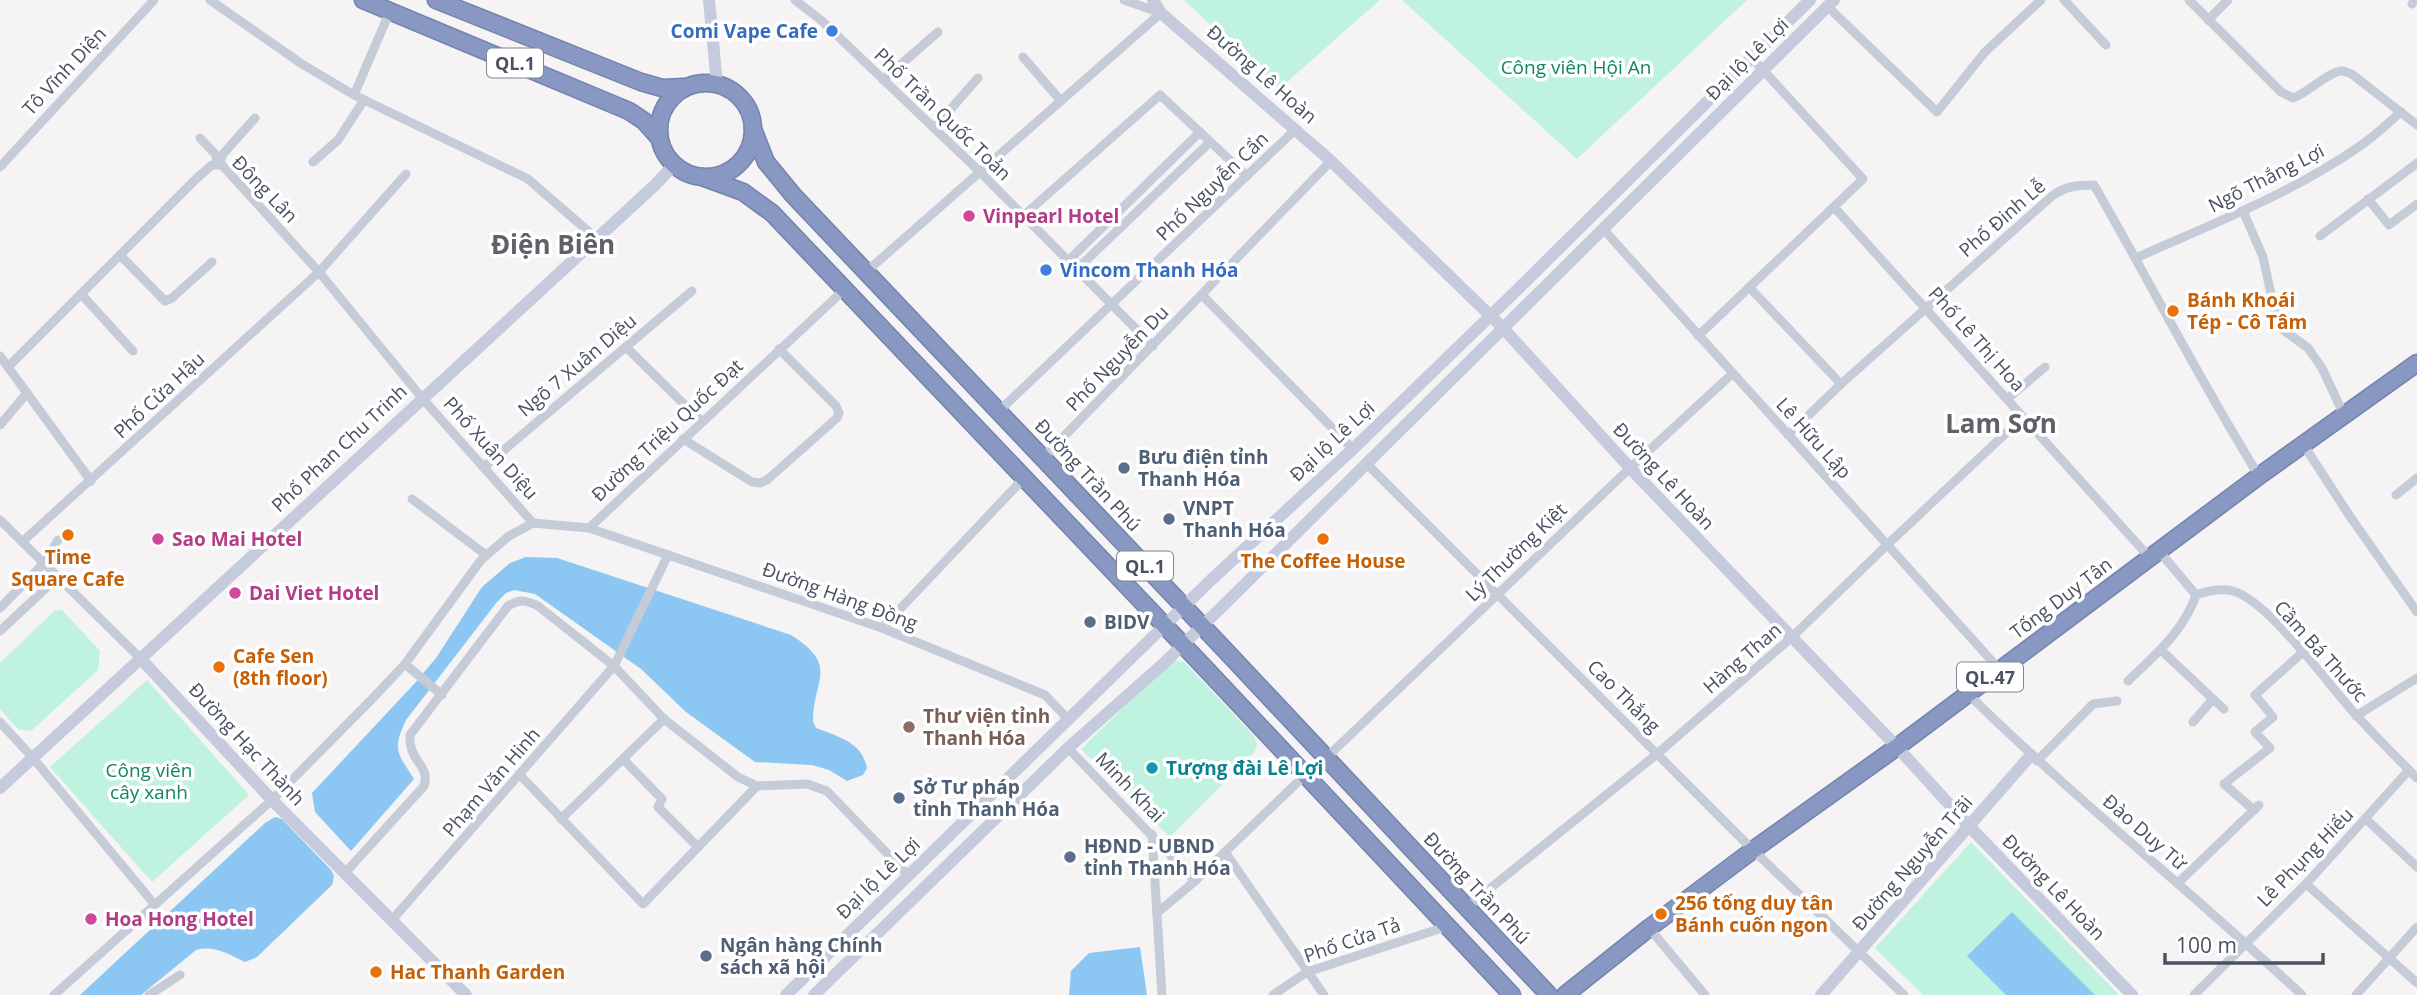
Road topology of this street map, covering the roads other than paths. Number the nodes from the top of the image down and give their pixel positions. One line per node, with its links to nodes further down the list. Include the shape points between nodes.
1 (154, 0): 45 (street, Tô Vĩnh Diện)
2 (210, 0): 27 (street)
3 (363, 0): 15 (highway, QL.1)
4 (436, 0): 26 (highway, QL.1, via 641,82 662,88)
5 (709, 0): 25 (street)
6 (794, 0): 24 (street, Phố Trần Quốc Toản)
7 (1124, 0): 16 (street)
8 (1153, 0): 16 (street, Đường Lê Hoàn)
9 (1810, 0): 21 (street, Đại lộ Lê Lợi)
10 (2041, 0): 14 (street, via 1985,52 1937,112)
11 (2064, 0): 19 (street)
12 (2189, 0): 17 (street)
13 (2228, 0): 17 (street)
14 (1830, 3): 22 (street, Đại lộ Lê Lợi)
15 (390, 11): 27 (street); 38 (highway, QL.1, via 629,111)
16 (1161, 13): 29 (street); 35 (street, Đường Lê Hoàn)
17 (2208, 20): 30 (street, via 2281,92 2293,98 2343,71)
18 (938, 32): 24 (street)
19 (2106, 46)
20 (1023, 57): 29 (street)
21 (1752, 58): 22 (street); 72 (street, Đại lộ Lê Lợi)
22 (1764, 69): 52 (street, via 1863,179); 55 (street, Đại lộ Lê Lợi)
23 (978, 78): 33 (street)
24 (883, 80): 33 (street, Phố Trần Quốc Toản)
25 (717, 84): 26 (highway); 34 (highway, via 743,100)
26 (687, 87): 38 (highway, via 664,108)
27 (354, 95): 28 (street)
28 (364, 100): 41 (street, via 338,140); 57 (street, via 528,179)
29 (1060, 101): 46 (street)
30 (2402, 112): 32 (street); 53 (street, Ngõ Thắng Lợi, via 2335,163)
31 (255, 118): 43 (street)
32 (2417, 125)
33 (934, 128): 46 (street, Phố Trần Quốc Toản)
34 (752, 129): 49 (highway, via 750,145 732,169); 64 (highway, Đường Trần Phú / QL.1, via 766,162)
35 (1296, 129): 40 (street, Đường Lê Hoàn); 48 (street, Phố Nguyễn Cẩn)
36 (1200, 132): 39 (street); 54 (street, via 1160,94); 60 (street)
37 (200, 138): 43 (street)
38 (659, 138): 44 (highway)
39 (1210, 142): 48 (street); 62 (street)
40 (1331, 160): 69 (street, Phố Nguyễn Du); 72 (street, Đường Lê Hoàn)
41 (313, 162)
42 (2417, 163): 50 (street)
43 (218, 164): 58 (street, Đông Lân, via 197,178); 63 (street, Đông Lân)
44 (674, 164): 49 (highway); 57 (street, Phố Phan Chu Trinh)
45 (0, 167)
46 (979, 171): 54 (street, Phố Trần Quốc Toản); 64 (street)
47 (406, 174): 63 (street, Phố Cửa Hậu)
48 (1247, 176): 70 (street, Phố Nguyễn Cẩn)
49 (702, 177): 66 (highway, QL.1, via 743,192 772,213)
50 (2368, 199): 51 (street, via 2389,225); 56 (street)
51 (2417, 204)
52 (1834, 207): 65 (street); 71 (street, Phố Lê Thị Hoa)
53 (2243, 211): 59 (street, Ngõ Thắng Lợi); 91 (street, via 2263,257 2276,317 2282,329 2308,348 2322,368)
54 (1023, 216): 60 (street, Phố Trần Quốc Toản)
55 (1604, 230): 73 (street, Đại lộ Lê Lợi); 74 (street, Lê Hữu Lập)
56 (2320, 236)
57 (596, 238): 88 (street, Phố Phan Chu Trinh)
58 (120, 255): 61 (street, via 165,301); 68 (street, Đông Lân)
59 (2136, 258): 71 (street, Phố Đinh Lễ, via 2094,185 2074,185 2052,196); 103 (street, Phố Đinh Lễ)
60 (1068, 261): 62 (street, Phố Trần Quốc Toản)
61 (212, 262)
62 (1076, 270): 70 (street, Phố Trần Quốc Toản)
63 (319, 272): 88 (street, Đông Lân); 106 (street, Phố Cửa Hậu)
64 (866, 272): 81 (highway, Đường Trần Phú / QL.1)
65 (1749, 287): 74 (street); 86 (street)
66 (845, 289): 77 (street, Đường Triệu Quốc Đạt); 85 (highway, QL.1)
67 (692, 291): 76 (street, Ngõ 7 Xuân Diệu)
68 (81, 294): 78 (street); 82 (street, Đông Lân)
69 (1203, 296): 75 (street, Phố Nguyễn Du); 98 (street)
70 (1112, 305): 75 (street, Phố Trần Quốc Toản); 90 (street, Phố Nguyễn Cẩn)
71 (1926, 309): 86 (street, Phố Đinh Lễ); 89 (street, Phố Lê Thị Hoa)
72 (1491, 315): 73 (street, Đường Lê Hoàn); 98 (street, Đại lộ Lê Lợi)
73 (1503, 328): 100 (street, Đại lộ Lê Lợi); 102 (street, Đường Lê Hoàn)
74 (1698, 336): 84 (street, Lê Hữu Lập)
75 (1153, 346): 99 (street, Phố Nguyễn Du)
76 (626, 347): 93 (street); 101 (street, Ngõ 7 Xuân Diệu)
77 (779, 349): 93 (street, Đường Triệu Quốc Đạt); 96 (street, via 836,407 837,418 760,484)
78 (133, 351)
79 (0, 356): 82 (street)
80 (2417, 363): 91 (highway, Tống Duy Tân / QL.47)
81 (954, 365): 85 (highway); 90 (highway, Đường Trần Phú / QL.1)
82 (8, 367): 87 (street)
83 (2045, 367): 89 (street)
84 (1732, 374): 95 (street, Lê Hữu Lập); 102 (street, Lý Thường Kiệt)
85 (934, 383): 104 (highway, QL.1)
86 (1841, 384): 95 (street, Phố Đinh Lễ)
87 (27, 393): 94 (street); 106 (street)
88 (422, 398): 101 (street, Phố Xuân Diệu); 133 (street, Phố Phan Chu Trinh)
89 (2007, 399): 92 (street, Phố Lê Thị Hoa)
90 (999, 411): 99 (highway, Đường Trần Phú / QL.1)
91 (2344, 415): 97 (highway, Tống Duy Tân / QL.47)
92 (2023, 417): 114 (street, Hàng Than); 115 (street, Phố Lê Thị Hoa)
93 (702, 422): 96 (street, Đường Triệu Quốc Đạt)
94 (0, 425)
95 (1788, 435): 114 (street, Lê Hữu Lập)
96 (683, 439): 111 (street, Đường Triệu Quốc Đạt)
97 (2303, 444): 103 (highway, Tống Duy Tân / QL.47); 124 (street)
98 (1353, 449): 122 (street, Đại lộ Lê Lợi)
99 (1043, 458): 122 (highway, Đường Trần Phú / QL.1)
100 (1366, 463): 120 (street, Cao Thắng); 126 (street, Đại lộ Lê Lợi)
101 (484, 467): 110 (street, Phố Xuân Diệu)
102 (1630, 468): 120 (street, Lý Thường Kiệt); 129 (street, Đường Lê Hoàn)
103 (2259, 476): 115 (highway, Tống Duy Tân / QL.47)
104 (1024, 478): 125 (highway, QL.1); 127 (street)
105 (2417, 478): 107 (street)
106 (91, 481): 113 (street, Phố Cửa Hậu)
107 (2396, 495)
108 (412, 499): 116 (street)
109 (0, 520): 113 (street, Đường Hạc Thành)
110 (533, 523): 111 (street, Đường Triệu Quốc Đạt); 116 (street)
111 (589, 528): 117 (street, Đường Hàng Đồng)
112 (58, 540): 118 (street)
113 (22, 542): 118 (street, Đường Hạc Thành)
114 (1886, 545): 129 (street, Hàng Than); 136 (street, Lê Hữu Lập)
115 (2155, 554): 121 (street); 136 (highway, Tống Duy Tân / QL.47)
116 (486, 555): 134 (street)
117 (668, 555): 127 (street, Đường Hàng Đồng); 135 (street, Phạm Văn Hinh)
118 (44, 563): 119 (street, Đường Hạc Thành); 123 (street)
119 (58, 577): 128 (street); 133 (street, Đường Hạc Thành)
120 (1496, 595): 151 (street, Cao Thắng); 153 (street, Lý Thường Kiệt)
121 (2196, 595): 131 (street, via 2191,611); 132 (street, Cầm Bá Thước, via 2233,591 2252,601)
122 (1184, 606): 125 (street, Đại lộ Lê Lợi); 126 (highway, Đường Trần Phú / QL.1)
123 (0, 608)
124 (2417, 612)
125 (1164, 625): 130 (highway, QL.1); 146 (street, Đại lộ Lê Lợi)
126 (1202, 626): 130 (street, Đại lộ Lê Lợi); 153 (highway, Đường Trần Phú / QL.1)
127 (882, 628): 146 (street, Đường Hàng Đồng, via 1045,695)
128 (0, 631)
129 (1791, 638): 149 (street, Đường Lê Hoàn); 151 (street, Hàng Than)
130 (1183, 645): 150 (street, Đại lộ Lê Lợi); 158 (highway, QL.1)
131 (2161, 650): 138 (street); 141 (street)
132 (2303, 652): 144 (street, Cầm Bá Thước); 174 (street, via 2255,695 2273,716 2255,732 2270,748 2224,784 2256,807)
133 (141, 659): 152 (street, Phố Phan Chu Trinh); 162 (street, Đường Hạc Thành)
134 (405, 664): 140 (street); 162 (street)
135 (614, 666): 140 (street, via 538,606 517,601 508,606); 145 (street); 157 (street, Phạm Văn Hinh)
136 (2000, 670): 139 (highway, Tống Duy Tân / QL.47)
137 (2417, 678): 144 (street)
138 (2127, 681)
139 (1968, 694): 149 (highway, Tống Duy Tân / QL.47); 154 (street, Đào Duy Từ)
140 (442, 695): 171 (street, via 410,735 413,757 424,769 424,786)
141 (2213, 699): 143 (street); 148 (street)
142 (2117, 701): 154 (street, via 2092,704)
143 (2224, 709)
144 (2356, 716): 156 (street, Cầm Bá Thước)
145 (664, 719): 155 (street); 160 (street, via 737,777)
146 (1068, 719): 172 (street, Đại lộ Lê Lợi)
147 (0, 722): 152 (street)
148 (2193, 722)
149 (1896, 747): 165 (street, Đường Lê Hoàn); 168 (highway, Tống Duy Tân / QL.47)
150 (1068, 748): 166 (street, Minh Khai); 185 (street, Đại lộ Lê Lợi)
151 (1657, 754): 168 (street, Cao Thắng); 177 (street, Hàng Than)
152 (33, 758): 161 (street, Phố Phan Chu Trinh); 176 (street)
153 (1326, 758): 177 (highway, Đường Trần Phú / QL.1)
154 (2034, 758): 165 (street, Đường Nguyễn Trãi); 174 (street, Đào Duy Từ)
155 (623, 759): 163 (street); 167 (street, via 662,799 658,807)
156 (2409, 769): 159 (street, Cầm Bá Thước); 164 (street, Lê Phụng Hiểu)
157 (520, 775): 163 (street); 179 (street, Phạm Văn Hinh)
158 (1305, 775): 169 (street); 180 (highway, QL.1)
159 (2417, 778)
160 (757, 786): 167 (street); 172 (street, via 807,784 828,791)
161 (0, 788)
162 (272, 800): 171 (street, Đường Hạc Thành); 176 (street)
163 (561, 818): 167 (street, via 643,904)
164 (2366, 819): 170 (street); 175 (street, Lê Phụng Hiểu)
165 (1969, 826): 186 (street, Đường Nguyễn Trãi); 206 (street, Đường Lê Hoàn)
166 (1152, 834): 173 (street, Minh Khai); 178 (street)
167 (698, 847)
168 (1753, 850): 182 (highway, Tống Duy Tân / QL.47); 186 (street, Cao Thắng)
169 (1226, 852): 173 (street); 188 (street)
170 (2417, 867)
171 (345, 873): 179 (street, Đường Hạc Thành)
172 (908, 876): 183 (street, Đại lộ Lê Lợi)
173 (1195, 881): 178 (street)
174 (2178, 883): 184 (street, Đào Duy Từ)
175 (2306, 884): 184 (street, Lê Phụng Hiểu); 187 (street)
176 (155, 905): 192 (street)
177 (1467, 907): 180 (highway); 201 (highway, Đường Trần Phú / QL.1)
178 (1157, 913): 197 (street)
179 (392, 920): 194 (street, Đường Hạc Thành)
180 (1448, 926): 188 (street, Phố Cửa Tả); 200 (highway, QL.1)
181 (2417, 926): 187 (street)
182 (1649, 928): 202 (highway, Tống Duy Tân / QL.47); 203 (street)
183 (846, 937): 185 (street); 195 (street, Đại lộ Lê Lợi)
184 (2246, 943): 207 (street, Lê Phụng Hiểu); 208 (street, Đào Duy Từ)
185 (860, 950): 196 (street, Đại lộ Lê Lợi)
186 (1859, 953): 204 (street, Đường Nguyễn Trãi); 205 (street, Cao Thắng)
187 (2389, 958): 190 (street); 209 (street)
188 (1307, 972): 198 (street, Phố Cửa Tả); 199 (street)
189 (180, 975): 191 (street)
190 (2417, 983)
191 (163, 991): 193 (street)
192 (54, 995)
193 (149, 995)
194 (466, 995)
195 (786, 995)
196 (814, 995)
197 (1162, 995)
198 (1273, 995)
199 (1324, 995)
200 (1512, 995)
201 (1549, 995)
202 (1565, 995)
203 (1705, 995)
204 (1821, 995)
205 (1904, 995)
206 (2132, 995)
207 (2194, 995)
208 (2302, 995)
209 (2356, 995)

